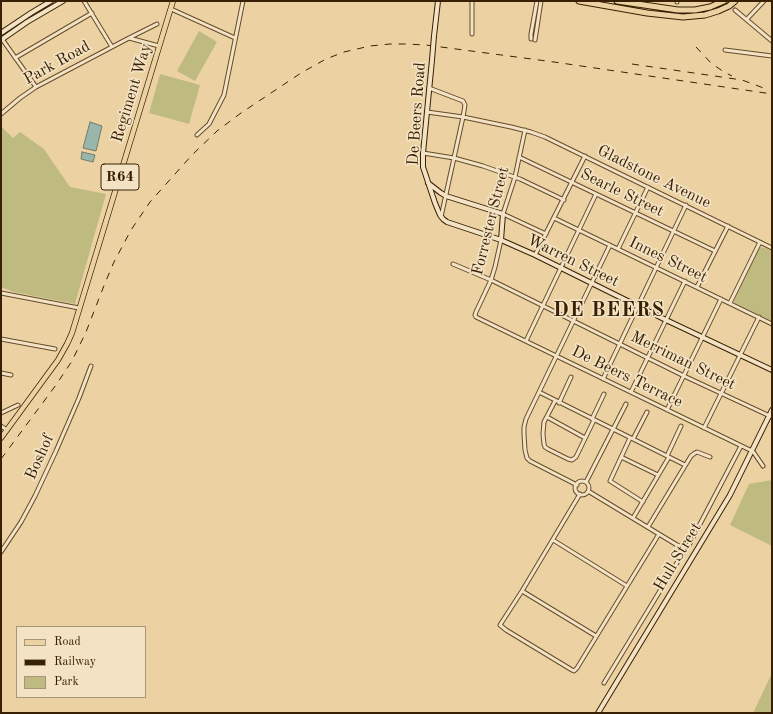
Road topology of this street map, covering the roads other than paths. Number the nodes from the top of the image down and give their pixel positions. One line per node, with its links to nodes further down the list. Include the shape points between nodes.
1 (51, 1): 23 (street)
2 (63, 1): 27 (street)
3 (84, 1): 19 (street)
4 (173, 1): 17 (main road, Regiment Way / R64)
5 (243, 1): 26 (street)
6 (438, 1): 36 (street, De Beers Road, bridge)
7 (472, 1): 24 (street)
8 (537, 1): 9 (street, via 531,34 533,39)
9 (541, 1)
10 (579, 1): 15 (highway)
11 (617, 1): 16 (highway)
12 (724, 1): 16 (highway, via 695,10 678,10)
13 (735, 1): 15 (highway, via 718,11 683,17)
14 (764, 1): 20 (street)
15 (599, 3)
16 (638, 3)
17 (171, 9): 26 (street); 30 (main road, Regiment Way / R64)
18 (735, 10): 20 (street)
19 (92, 13): 31 (street); 34 (street)
20 (747, 19): 28 (street)
21 (157, 24): 22 (street, Park Road)
22 (142, 32): 25 (street, Park Road); 29 (street)
23 (1, 33)
24 (472, 34)
25 (129, 38): 29 (street); 31 (street, Park Road)
26 (235, 38): 41 (street, via 223,98 209,124)
27 (1, 39): 34 (street)
28 (772, 40)
29 (143, 42): 30 (street)
30 (159, 46): 82 (main road, Regiment Way / R64)
31 (112, 47): 35 (street, Park Road)
32 (725, 50): 33 (street)
33 (772, 56)
34 (15, 58): 35 (street)
35 (36, 87): 38 (street, Park Road)
36 (429, 88): 37 (street, De Beers Road); 39 (street, via 463,101)
37 (427, 112): 39 (street, Gladstone Avenue); 42 (street, De Beers Road)
38 (1, 114)
39 (463, 117): 40 (street, Gladstone Avenue); 45 (street)
40 (525, 130): 43 (street, Gladstone Avenue); 44 (street, Forrester Street)
41 (197, 135)
42 (423, 154): 45 (street); 48 (street, De Beers Road, via 423,167)
43 (585, 156): 47 (street); 49 (street, Gladstone Avenue)
44 (519, 157): 46 (street, Forrester Street); 47 (street, Searle Street)
45 (454, 158): 46 (street); 51 (street)
46 (515, 177): 52 (street); 55 (street, Forrester Street)
47 (572, 182): 50 (street, Searle Street); 52 (street)
48 (428, 183): 51 (street); 56 (street, De Beers Road)
49 (648, 187): 53 (street, Gladstone Avenue); 54 (street)
50 (596, 194): 54 (street, Searle Street); 60 (street)
51 (446, 196): 55 (street); 56 (street)
52 (564, 200): 57 (street)
53 (686, 205): 59 (street, Gladstone Avenue); 61 (street)
54 (635, 213): 61 (street, Searle Street); 67 (street)
55 (504, 214): 62 (street); 63 (street, Forrester Street)
56 (442, 217): 58 (street, De Beers Road)
57 (554, 218): 60 (street, Innes Street); 62 (street)
58 (447, 222): 63 (street, Warren Street)
59 (728, 226): 64 (street, Gladstone Avenue); 68 (street)
60 (578, 230): 65 (street, Innes Street); 72 (street)
61 (673, 231): 68 (street, Searle Street); 71 (street)
62 (546, 234): 69 (street)
63 (501, 240): 69 (street, Warren Street); 73 (street, Forrester Street)
64 (760, 242): 66 (street, Gladstone Avenue); 79 (street)
65 (610, 245): 67 (street, Innes Street); 75 (street)
66 (772, 248)
67 (618, 249): 71 (street, Innes Street)
68 (715, 251): 76 (street)
69 (535, 255): 72 (street, Warren Street)
70 (453, 264): 73 (street, Merriman Street)
71 (656, 267): 74 (street, Innes Street); 81 (street)
72 (561, 268): 75 (street, Warren Street); 80 (street)
73 (491, 280): 80 (street, Merriman Street); 83 (street, Forrester Street)
74 (685, 282): 76 (street, Innes Street); 85 (street)
75 (592, 283): 81 (street, Warren Street); 86 (street)
76 (698, 287): 78 (street, Innes Street)
77 (1, 293): 82 (street)
78 (721, 299): 79 (street, Innes Street); 88 (street)
79 (730, 303): 84 (street, Innes Street)
80 (543, 305): 86 (street, Merriman Street); 90 (street)
81 (638, 306): 85 (street, Warren Street); 91 (street)
82 (80, 308): 122 (main road, R64, via 72,333 60,356)
83 (475, 316): 90 (street, De Beers Terrace)
84 (758, 317): 87 (street, Innes Street); 93 (street)
85 (666, 320): 88 (street, Warren Street); 95 (street)
86 (574, 321): 91 (street, Merriman Street); 94 (street)
87 (772, 324)
88 (703, 337): 93 (street, Warren Street); 100 (street)
89 (1, 339): 92 (street)
90 (526, 341): 94 (street, De Beers Terrace)
91 (620, 344): 95 (street, Merriman Street); 102 (street)
92 (55, 349)
93 (740, 355): 97 (street, Warren Street); 105 (street)
94 (557, 356): 102 (street, De Beers Terrace); 103 (street)
95 (648, 358): 100 (street, Merriman Street); 104 (street)
96 (91, 366): 144 (street, Boshof, via 35,496)
97 (772, 370)
98 (1, 373): 99 (street)
99 (11, 375)
100 (684, 376): 105 (street, Merriman Street); 111 (street)
101 (571, 377): 108 (street)
102 (603, 379): 104 (street, De Beers Terrace)
103 (539, 392): 107 (street); 135 (street, via 525,423 526,455 530,461)
104 (631, 392): 111 (street, De Beers Terrace)
105 (721, 393): 116 (street, Merriman Street); 120 (street)
106 (604, 394): 117 (street)
107 (555, 401): 108 (street); 115 (street)
108 (559, 403): 117 (street)
109 (626, 404): 121 (street)
110 (18, 405): 114 (street)
111 (668, 410): 120 (street, De Beers Terrace)
112 (772, 410): 116 (street, Hull Street)
113 (647, 412): 125 (street)
114 (1, 413)
115 (547, 417): 124 (street); 124 (street, via 542,434 545,447 548,449 572,460)
116 (771, 417): 127 (street, Hull Street)
117 (593, 419): 121 (street); 124 (street)
118 (1, 426): 122 (street)
119 (681, 426): 128 (street)
120 (704, 428): 126 (street, De Beers Terrace)
121 (613, 429): 125 (street); 134 (street)
122 (7, 430): 123 (main road, R64)
123 (1, 438)
124 (585, 438)
125 (632, 439): 128 (street); 129 (street)
126 (741, 446): 127 (street, De Beers Terrace); 143 (street, Hull Street)
127 (752, 450): 132 (street); 149 (street, Hull Street, via 730,495)
128 (668, 456): 131 (street); 133 (street)
129 (621, 457): 133 (street); 138 (street, via 610,482)
130 (710, 457): 131 (street, via 695,453)
131 (685, 465): 140 (street)
132 (763, 466)
133 (658, 475): 138 (street)
134 (586, 482): 135 (street); 136 (street)
135 (577, 485): 137 (street, via 576,491)
136 (588, 492): 137 (street); 139 (street, Hull Street)
137 (580, 494): 142 (street)
138 (643, 502): 139 (street)
139 (633, 518): 140 (street, Hull Street)
140 (648, 527): 141 (street, Hull Street)
141 (659, 534): 143 (street, Hull Street); 145 (street)
142 (553, 540): 145 (street); 146 (street)
143 (686, 548): 148 (street)
144 (1, 552)
145 (627, 586): 147 (street)
146 (522, 591): 147 (street); 147 (street, via 500,625 506,630 574,671)
147 (596, 636)
148 (604, 683)
149 (598, 713)

